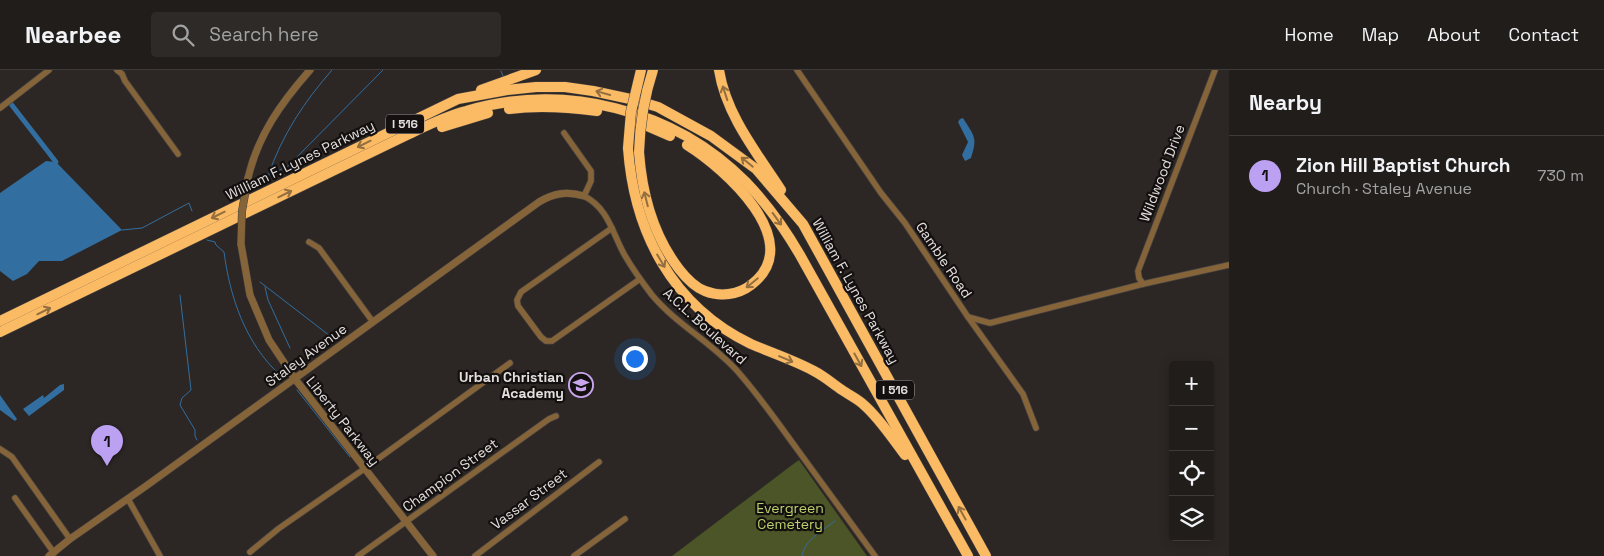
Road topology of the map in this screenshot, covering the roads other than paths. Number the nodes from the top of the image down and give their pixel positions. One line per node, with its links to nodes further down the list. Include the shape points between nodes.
1 (49, 70): 11 (street)
2 (116, 70): 13 (street)
3 (310, 70): 27 (street, Liberty Parkway, bridge, via 270,121 255,151 242,211 241,244 253,305 269,340)
4 (536, 70): 10 (highway)
5 (642, 70): 33 (highway, one-way to 33, bridge, via 631,112 628,148 631,175 647,235 664,267 687,296 739,337 814,371 864,404)
6 (653, 70): 14 (highway, one-way to 6, bridge, via 450,124 498,111 567,107 618,116 648,126 684,143 712,163 744,193 761,217 770,242 765,268 756,281 742,291 725,294 702,290 674,262 656,231 646,199 639,152 641,115)
7 (719, 70): 16 (highway, one-way to 7, via 738,124)
8 (797, 70): 22 (street, Gamble Road)
9 (1214, 70): 21 (street, Wildwood Drive, via 1138,271)
10 (458, 99): 16 (highway, William F. Lynes Parkway / I 516, one-way to 10, via 756,169 711,136 658,107 565,87 507,90); 23 (highway, William F. Lynes Parkway / I 516, one-way to 23)
11 (0, 108)
12 (564, 133): 15 (street, via 591,171 591,182)
13 (178, 154)
14 (343, 166): 25 (highway, William F. Lynes Parkway / I 516, one-way to 14); 33 (highway, William F. Lynes Parkway / I 516, one-way to 33, via 448,117 522,100 562,100 616,108 649,118 686,137 733,170 776,218 805,263)
15 (584, 196): 17 (street, A.C.L. Boulevard, via 601,209); 24 (street, Staley Avenue, via 564,193 545,199)
16 (804, 224): 48 (highway, William F. Lynes Parkway / I 516, one-way to 16)
17 (612, 228): 20 (street, A.C.L. Boulevard); 20 (street, via 521,292 518,306 543,340 552,341)
18 (309, 242): 24 (street, via 319,248)
19 (1229, 266): 21 (street, Gamble Road)
20 (640, 279): 46 (street, A.C.L. Boulevard, via 661,305 726,359 746,381)
21 (1143, 284): 22 (street, Gamble Road, via 990,323)
22 (968, 317): 29 (street, via 1023,394)
23 (0, 321)
24 (373, 322): 27 (street, Staley Avenue)
25 (0, 332)
26 (510, 363): 32 (street)
27 (295, 379): 32 (street, Liberty Parkway); 35 (street, Staley Avenue)
28 (556, 416): 37 (street, Champion Street)
29 (1036, 428)
30 (0, 449): 38 (street, via 12,457)
31 (599, 462): 44 (street, Vassar Street)
32 (364, 469): 37 (street, Liberty Parkway); 39 (street)
33 (932, 492): 47 (highway, William F. Lynes Parkway / I 516)
34 (15, 498): 40 (street)
35 (128, 499): 38 (street, Staley Avenue); 41 (street)
36 (625, 519): 45 (street)
37 (407, 521): 42 (street, Champion Street); 43 (street, Liberty Parkway)
38 (70, 538): 40 (street, Staley Avenue)
39 (250, 552)
40 (51, 554)
41 (160, 556)
42 (358, 556)
43 (433, 556)
44 (475, 556)
45 (574, 556)
46 (875, 556)
47 (968, 556)
48 (986, 556)

